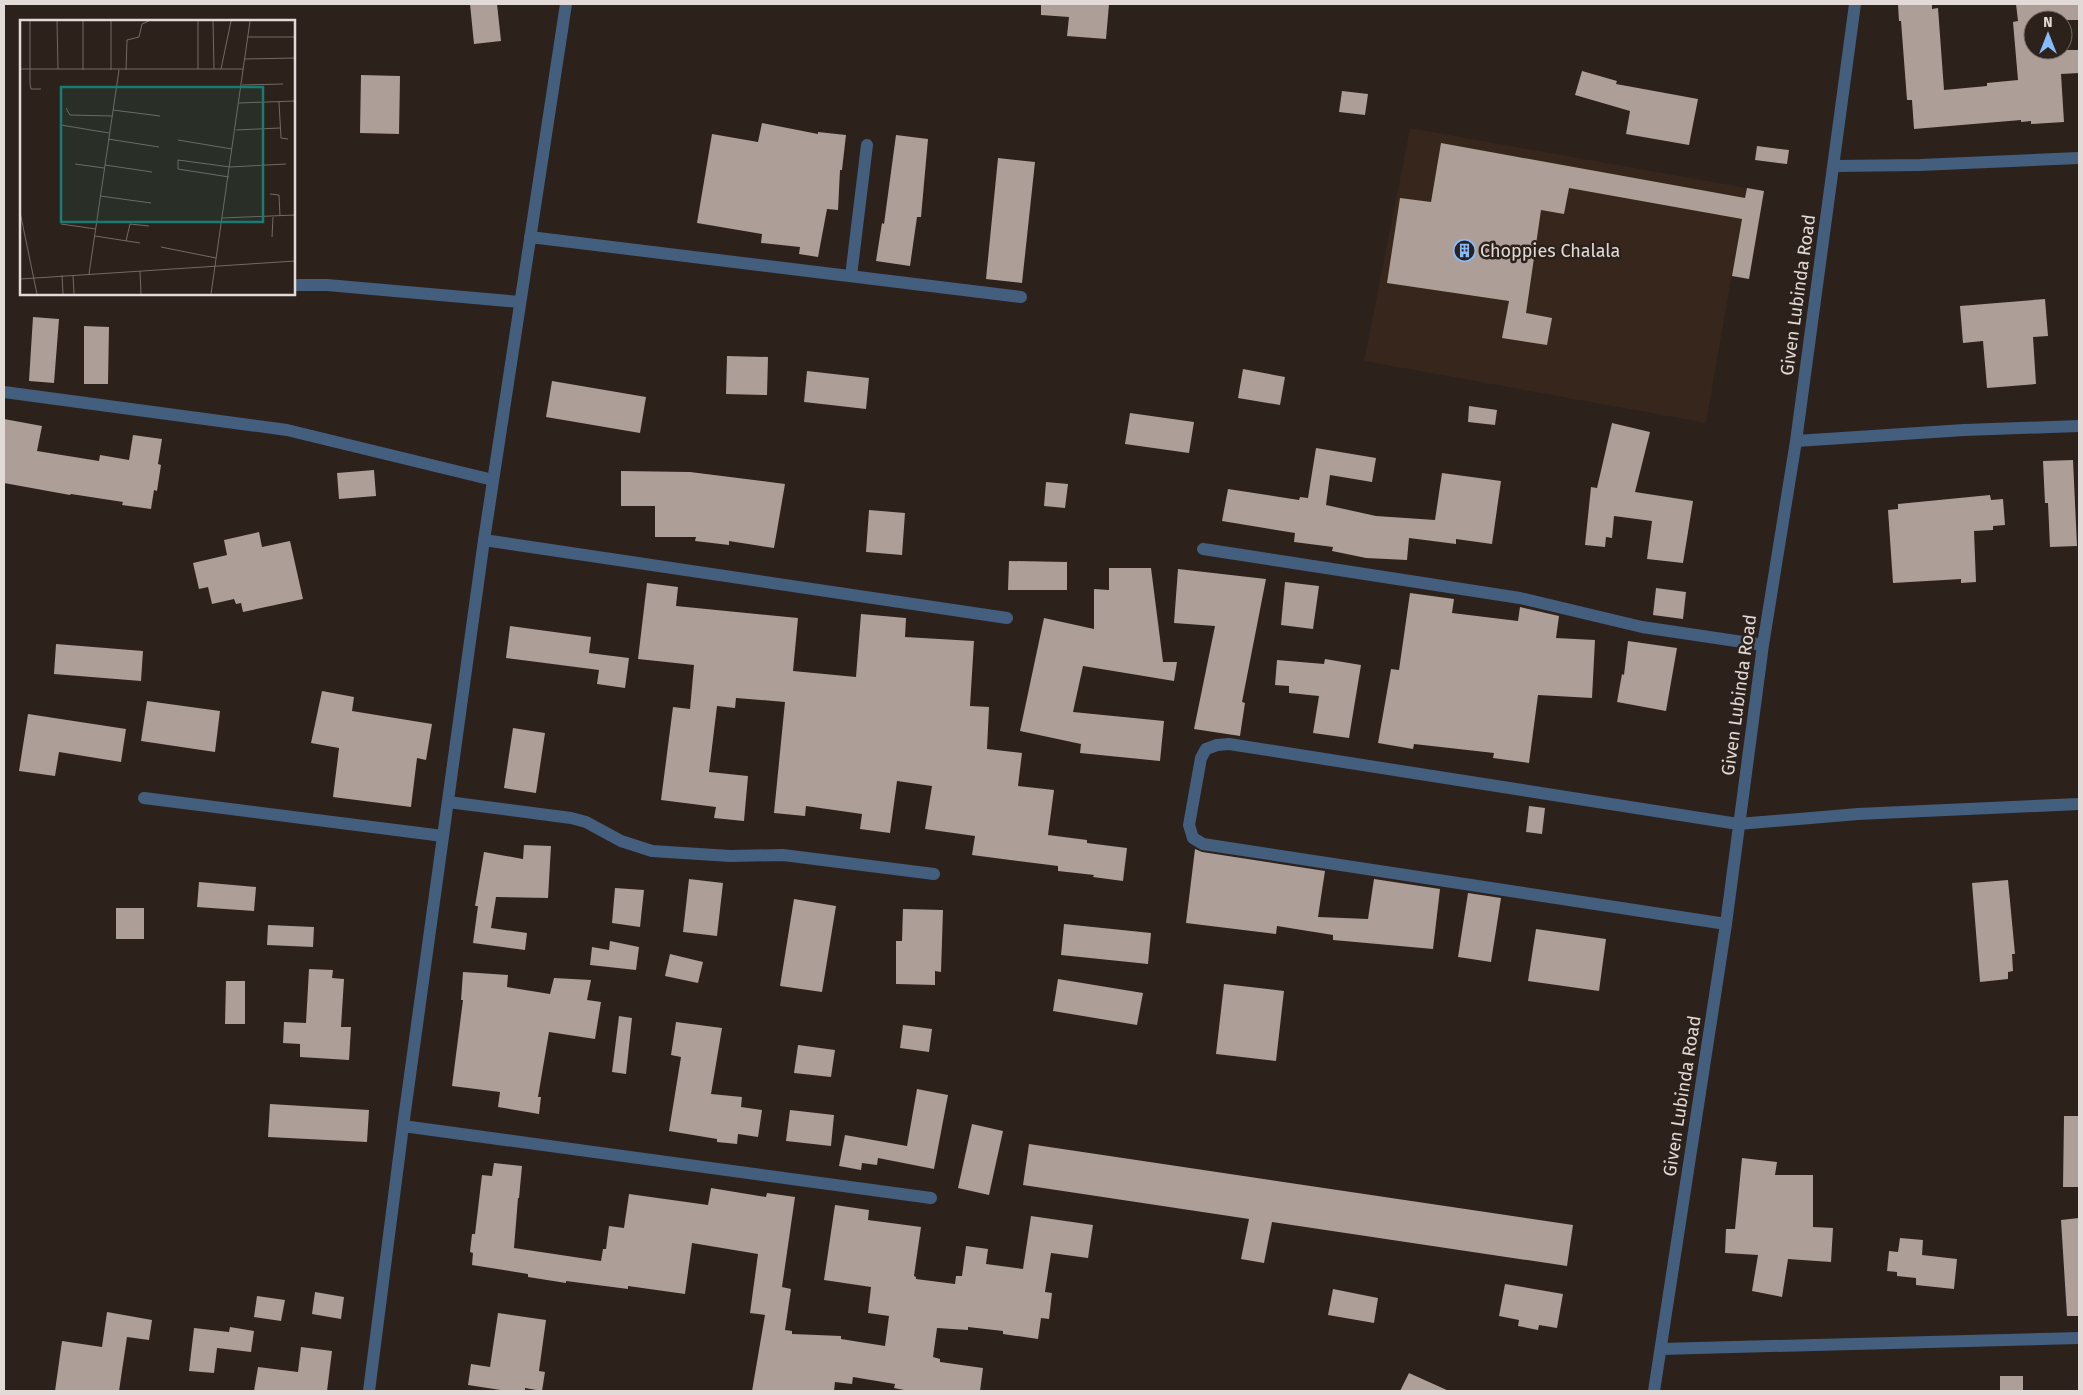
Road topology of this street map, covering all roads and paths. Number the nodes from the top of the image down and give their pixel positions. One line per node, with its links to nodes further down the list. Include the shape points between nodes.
1 (566, 4): 6 (street)
2 (1855, 4): 5 (street, Given Lubinda Road)
3 (867, 145): 7 (street)
4 (2079, 158): 5 (street)
5 (1834, 166): 13 (street, Given Lubinda Road)
6 (530, 237): 7 (street); 10 (street)
7 (851, 276): 9 (street)
8 (295, 285): 10 (street)
9 (1021, 297)
10 (520, 302): 14 (street)
11 (4, 392): 14 (street, via 287,430)
12 (2079, 426): 13 (street)
13 (1796, 441): 18 (street, Given Lubinda Road)
14 (493, 480): 15 (street)
15 (484, 540): 17 (street); 20 (street)
16 (1202, 549): 18 (street, via 1520,598 1642,627)
17 (1007, 618)
18 (1763, 645): 22 (street, Given Lubinda Road)
19 (144, 798): 23 (street)
20 (448, 802): 23 (street); 24 (street, via 571,818 652,851 782,856)
21 (2079, 804): 22 (street, via 1858,814)
22 (1738, 824): 25 (street, Given Lubinda Road); 25 (street, via 1216,744 1203,754 1189,825 1193,838 1202,844)
23 (443, 836): 26 (street)
24 (934, 874)
25 (1726, 924): 29 (street, Given Lubinda Road)
26 (403, 1126): 27 (street); 30 (street)
27 (932, 1198)
28 (2079, 1338): 29 (street)
29 (1661, 1349): 31 (street, Given Lubinda Road)
30 (370, 1391)
31 (1654, 1391)

